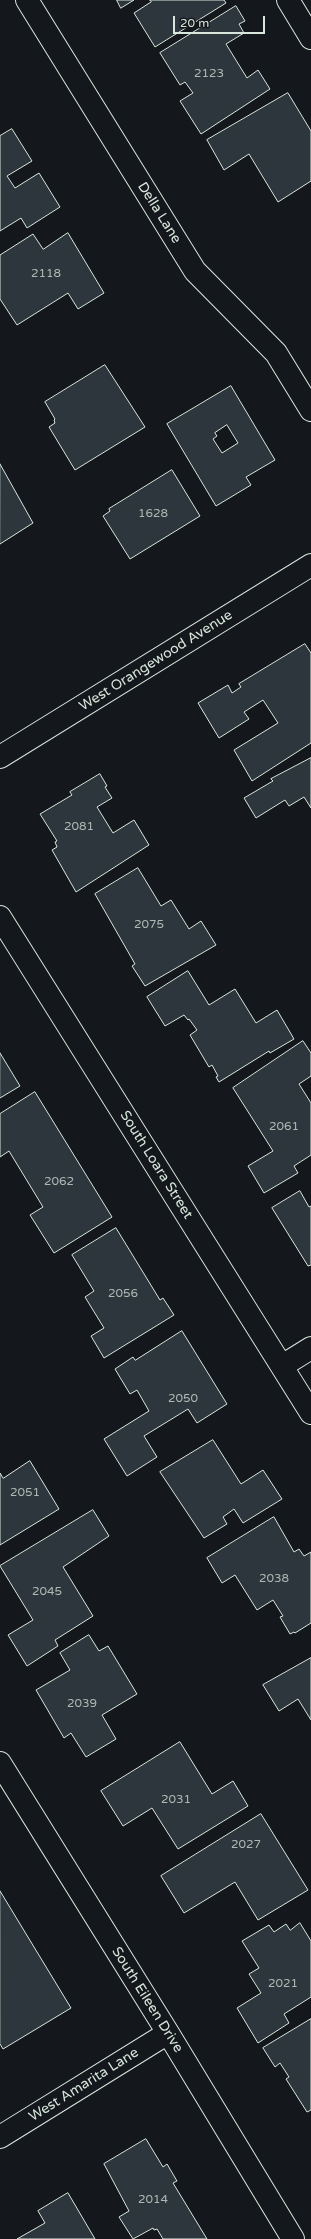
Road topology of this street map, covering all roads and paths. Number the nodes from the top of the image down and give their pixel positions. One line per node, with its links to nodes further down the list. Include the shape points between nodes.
1 (27, 0): 4 (street, Della Lane, via 195,271 276,353)
2 (288, 0): 3 (street)
3 (311, 38)
4 (311, 410)
5 (311, 565): 6 (street, West Orangewood Avenue)
6 (0, 757)
7 (0, 917): 9 (street, South Loara Street)
8 (311, 1348): 9 (street)
9 (282, 1366): 10 (street, South Loara Street)
10 (311, 1413)
11 (0, 1763): 12 (street, South Eileen Drive)
12 (168, 2033): 13 (street, West Amarita Lane); 14 (street, South Eileen Drive)
13 (0, 2137)
14 (293, 2239)

